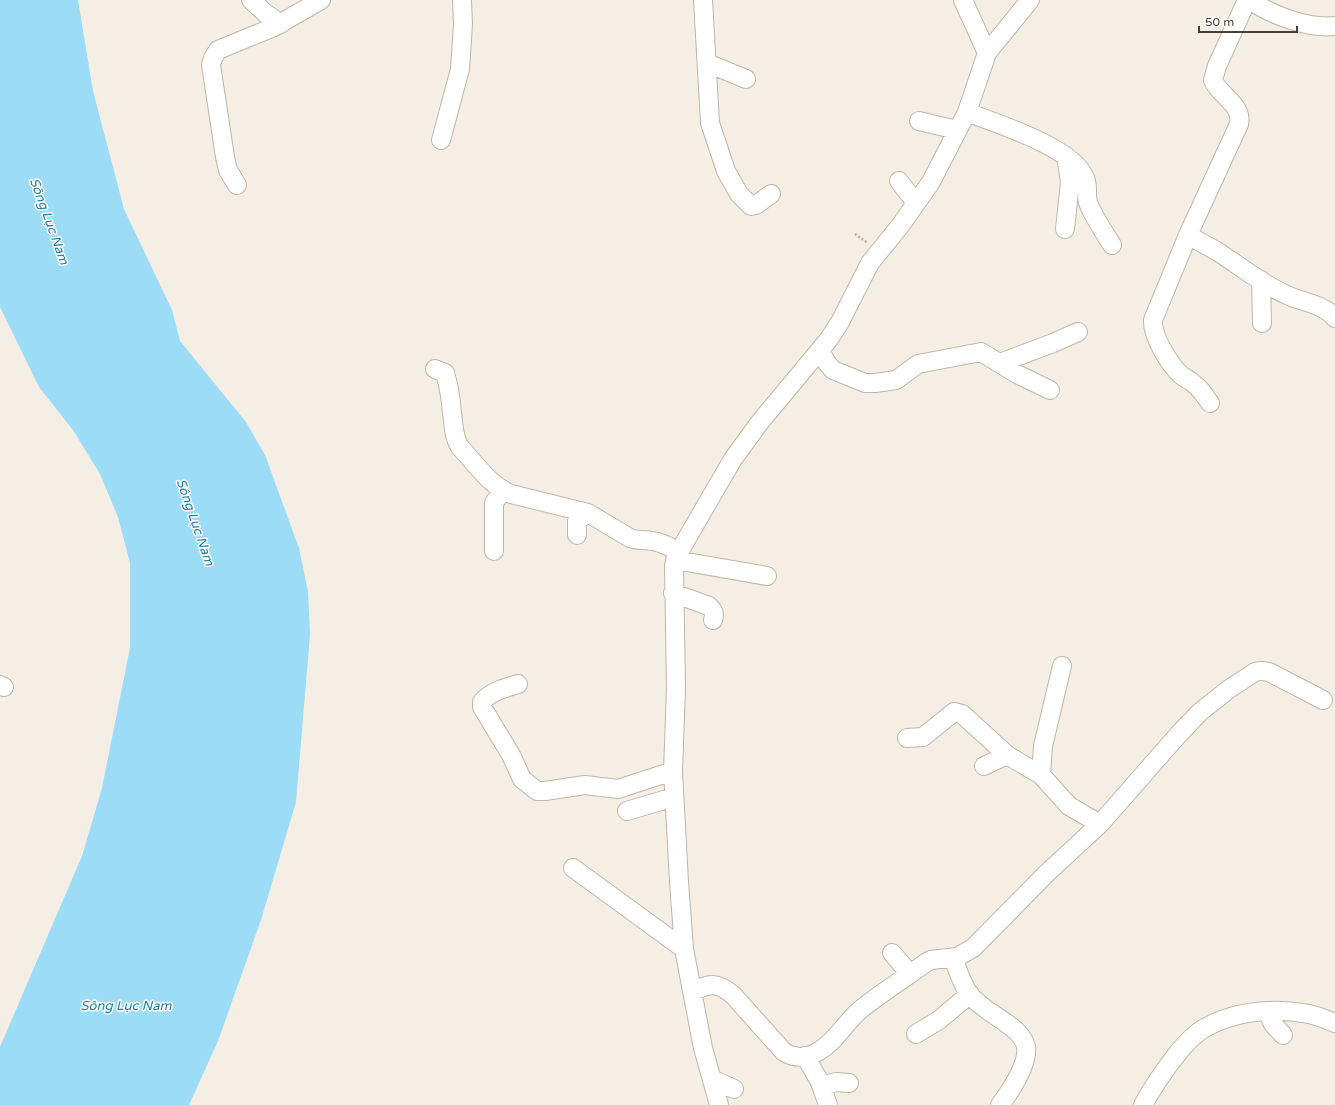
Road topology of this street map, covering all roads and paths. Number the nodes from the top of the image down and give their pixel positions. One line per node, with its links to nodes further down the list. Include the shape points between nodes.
1 (251, 0): 8 (street)
2 (321, 0): 8 (street)
3 (462, 0): 16 (street, via 460,69)
4 (703, 0): 11 (street)
5 (963, 0): 10 (street)
6 (1030, 0): 10 (street)
7 (1248, 0): 9 (street, via 1288,18 1318,26); 23 (street, via 1213,80 1238,111 1239,124)
8 (281, 24): 19 (street, via 218,50 211,65 225,157 228,170)
9 (1335, 26)
10 (987, 53): 13 (street)
11 (707, 63): 12 (street); 20 (street, via 710,124 726,171 739,194 751,206)
12 (746, 79)
13 (967, 112): 15 (street); 17 (street, via 1029,137)
14 (919, 121): 15 (street)
15 (958, 130): 21 (street, via 931,182)
16 (441, 140)
17 (1066, 156): 22 (street, via 1070,182); 24 (street, via 1086,179 1089,205)
18 (899, 181): 21 (street)
19 (237, 185)
20 (771, 194)
21 (916, 203): 29 (street, via 870,263 840,322)
22 (1065, 229)
23 (1188, 235): 25 (street); 33 (street, via 1153,325 1171,364 1201,390)
24 (1112, 245)
25 (1261, 280): 26 (street, via 1283,293 1318,306); 27 (street)
26 (1335, 318)
27 (1262, 323)
28 (1078, 332): 30 (street)
29 (820, 351): 30 (street, via 833,370 865,383 896,380 918,364 974,353 981,352); 38 (street, via 744,442)
30 (1000, 363): 32 (street)
31 (435, 369): 34 (street, via 445,373 447,378 455,440)
32 (1050, 390)
33 (1210, 402)
34 (502, 491): 35 (street); 37 (street, via 494,503)
35 (588, 513): 36 (street, via 576,521); 38 (street, via 630,538 662,543)
36 (577, 535)
37 (494, 551)
38 (677, 556): 39 (street); 40 (street)
39 (767, 576)
40 (673, 592): 41 (street, via 709,606 714,610); 48 (street, via 676,689)
41 (713, 620)
42 (1062, 666): 49 (street, via 1043,746)
43 (518, 684): 48 (street, via 486,697 482,707 522,779 537,791 585,785 618,789)
44 (1323, 700): 52 (street, via 1269,672 1256,672 1200,712)
45 (907, 738): 46 (street, via 923,737 954,712 962,714)
46 (1008, 755): 47 (street); 49 (street)
47 (984, 766)
48 (673, 771): 50 (street)
49 (1041, 775): 52 (street, via 1069,806)
50 (674, 797): 51 (street); 54 (street)
51 (627, 811)
52 (1100, 824): 56 (street, via 973,948)
53 (573, 868): 54 (street)
54 (684, 948): 58 (street)
55 (892, 952): 57 (street)
56 (953, 958): 57 (street, via 931,960); 59 (street)
57 (910, 974): 64 (street, via 861,1010 828,1045)
58 (692, 991): 64 (street, via 714,984 726,989 784,1052 790,1056); 65 (street)
59 (970, 994): 62 (street, via 935,1023); 71 (street, via 982,1007 1016,1031 1026,1046 1026,1056 1020,1073)
60 (1267, 1011): 61 (street); 63 (street, via 1273,1024); 72 (street, via 1244,1013 1203,1029 1190,1040 1166,1070)
61 (1331, 1018)
62 (916, 1034)
63 (1283, 1035)
64 (805, 1056): 67 (street)
65 (712, 1079): 68 (street); 69 (street)
66 (849, 1083): 67 (street, via 836,1082)
67 (822, 1086): 70 (street)
68 (734, 1089)
69 (719, 1105)
70 (828, 1105)
71 (1000, 1105)
72 (1143, 1105)

